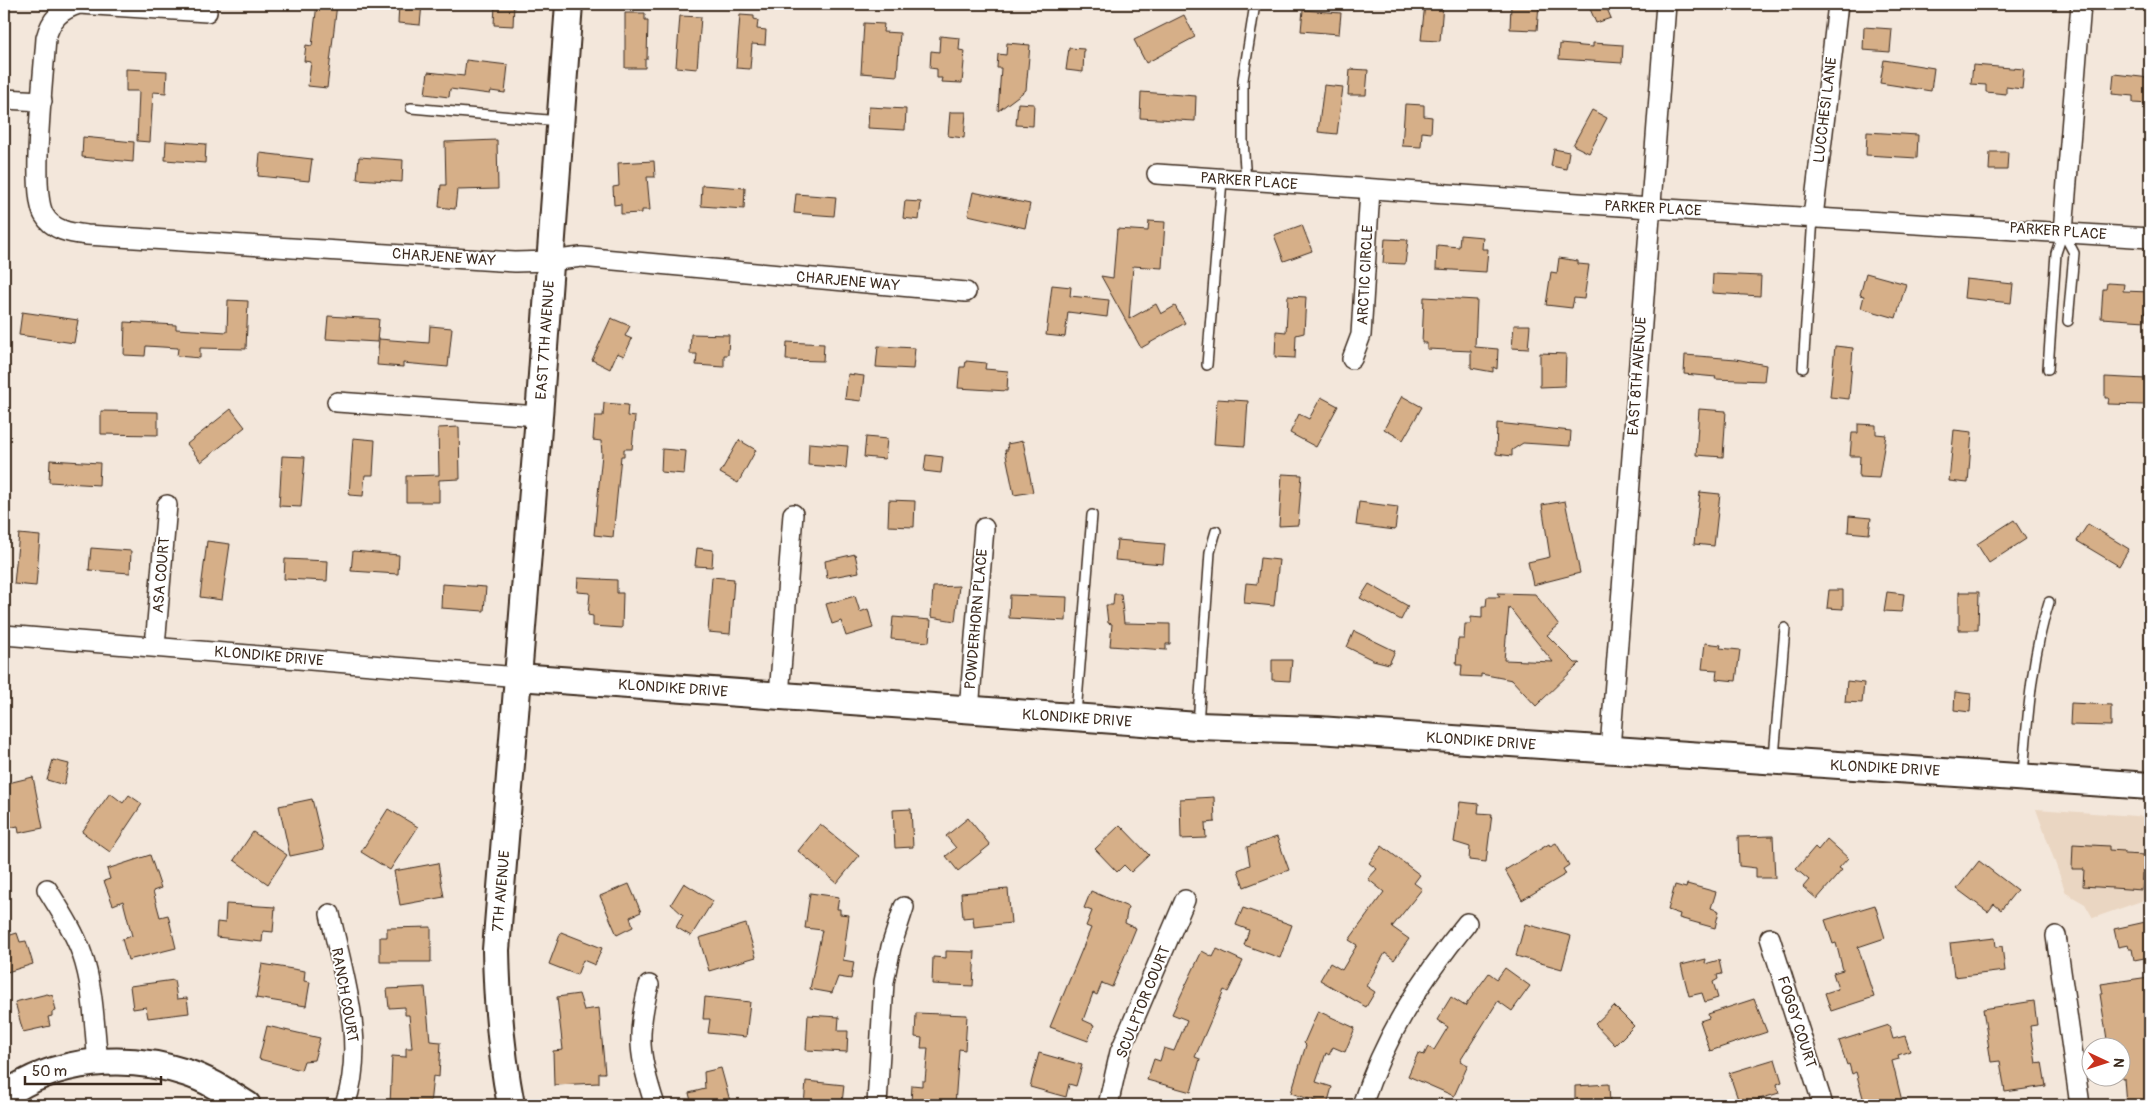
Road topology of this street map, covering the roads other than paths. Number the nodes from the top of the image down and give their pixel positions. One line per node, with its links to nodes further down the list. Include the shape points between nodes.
1 (569, 4): 10 (street, EAST 7TH AVENUE)
2 (1255, 4): 13 (lane, via 1242,80)
3 (1666, 4): 15 (street, EAST 8TH AVENUE)
4 (1838, 4): 16 (street, LUCCHESI LANE)
5 (2081, 4): 17 (street)
6 (207, 12): 8 (street, CHARJENE WAY, via 79,4 66,8 49,26)
7 (4, 99): 8 (street)
8 (42, 101): 19 (street, CHARJENE WAY, via 39,201 44,215 65,232 505,261)
9 (411, 108): 10 (lane)
10 (561, 121): 19 (street, EAST 7TH AVENUE)
11 (1157, 174): 12 (street, PARKER PLACE)
12 (1222, 180): 13 (street, PARKER PLACE); 23 (lane)
13 (1246, 181): 14 (street, PARKER PLACE)
14 (1370, 190): 15 (street, PARKER PLACE); 22 (street, ARCTIC CIRCLE, via 1361,335)
15 (1650, 208): 16 (street, PARKER PLACE); 42 (street, EAST 8TH AVENUE)
16 (1813, 217): 17 (street, PARKER PLACE); 24 (lane)
17 (2063, 232): 18 (street, PARKER PLACE); 21 (lane, via 2074,253); 25 (lane, via 2056,253)
18 (2150, 238)
19 (551, 261): 20 (street, CHARJENE WAY, via 581,256); 27 (street, EAST 7TH AVENUE)
20 (966, 292)
21 (2068, 321)
22 (1352, 359)
23 (1207, 365)
24 (1803, 368)
25 (2048, 369)
26 (337, 402): 27 (street)
27 (539, 416): 37 (street, EAST 7TH AVENUE)
28 (167, 505): 36 (street, ASA COURT)
29 (793, 514): 38 (street)
30 (1092, 515): 40 (lane)
31 (984, 528): 39 (street, POWDERHORN PLACE)
32 (1216, 531): 41 (lane, via 1210,552)
33 (2049, 602): 44 (lane, via 2038,636 2032,672)
34 (1785, 628): 43 (lane)
35 (4, 635): 36 (street, KLONDIKE DRIVE)
36 (155, 646): 37 (street, KLONDIKE DRIVE)
37 (518, 676): 38 (street, KLONDIKE DRIVE); 58 (street, 7TH AVENUE, via 496,950 502,1058)
38 (779, 696): 39 (street, KLONDIKE DRIVE)
39 (969, 710): 40 (street, KLONDIKE DRIVE)
40 (1076, 718): 41 (street, KLONDIKE DRIVE)
41 (1198, 726): 42 (street, KLONDIKE DRIVE, via 1318,730)
42 (1610, 749): 43 (street, KLONDIKE DRIVE)
43 (1774, 762): 44 (street, KLONDIKE DRIVE)
44 (2023, 776): 45 (street, KLONDIKE DRIVE)
45 (2150, 786)
46 (47, 889): 54 (street, via 82,954 89,980)
47 (1185, 900): 61 (street, SCULPTOR COURT, via 1120,1052)
48 (904, 907): 60 (street, via 884,982)
49 (330, 914): 57 (street, RANCH COURT, via 354,1035 354,1064)
50 (1467, 923): 62 (street, via 1413,994 1388,1039)
51 (2056, 936): 64 (street)
52 (1770, 938): 63 (street, FOGGY COURT)
53 (649, 985): 59 (street, via 641,1017 640,1042 642,1067)
54 (98, 1062): 55 (street, via 37,1077); 56 (street, via 127,1061 188,1073)
55 (4, 1096)
56 (247, 1105)
57 (345, 1105)
58 (511, 1105)
59 (655, 1105)
60 (876, 1105)
61 (1108, 1105)
62 (1362, 1105)
63 (1823, 1105)
64 (2080, 1105)

